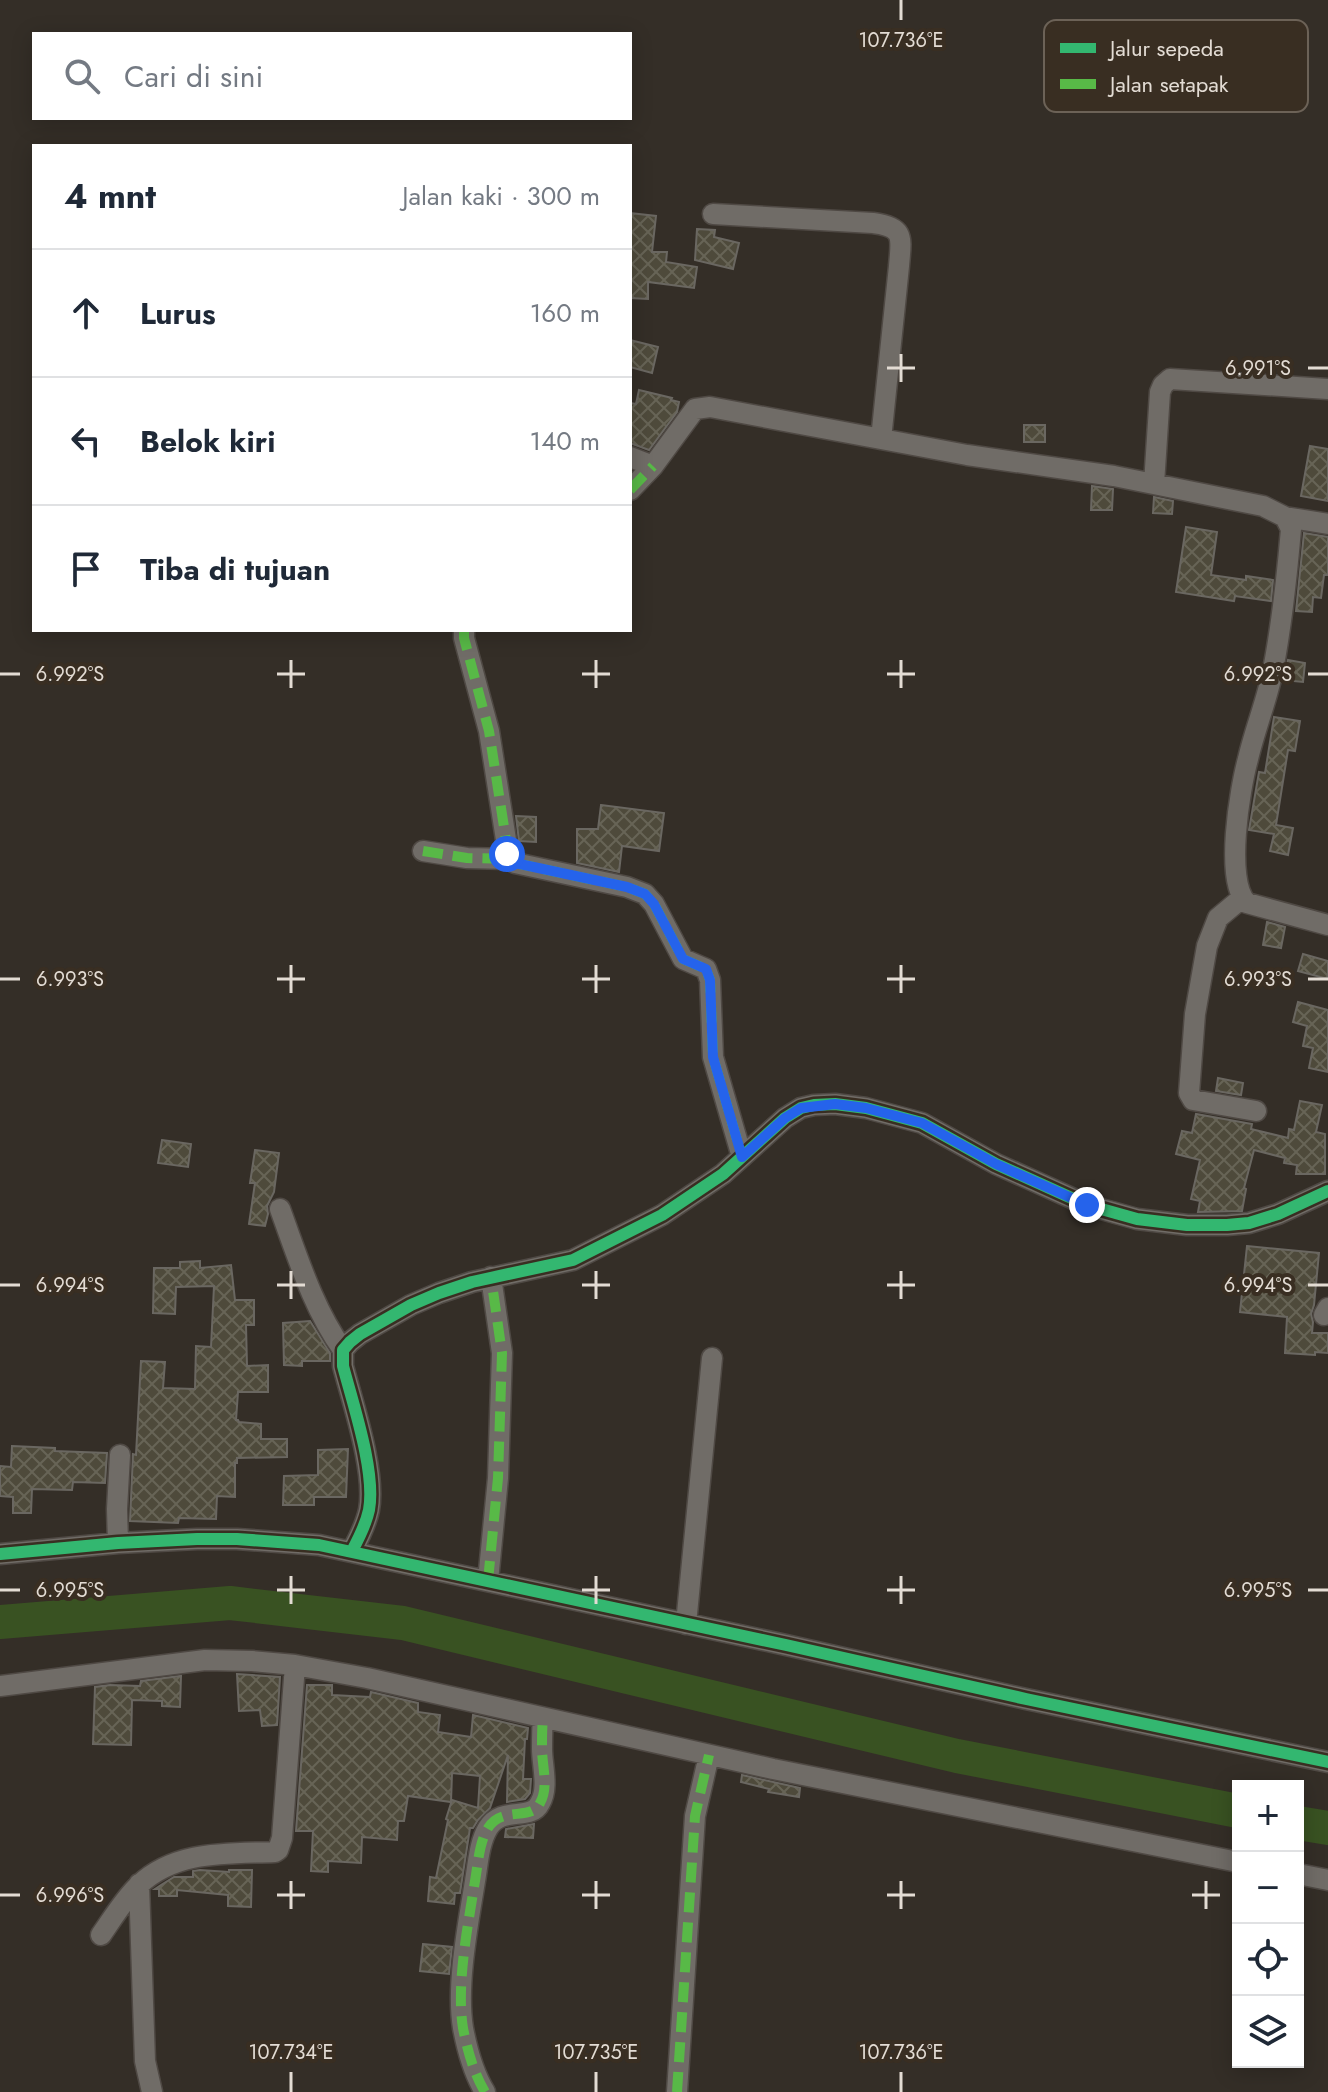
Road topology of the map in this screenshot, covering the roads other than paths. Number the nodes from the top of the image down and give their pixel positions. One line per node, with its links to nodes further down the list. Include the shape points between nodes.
1 (713, 214): 3 (street, via 888,225 897,232 901,242)
2 (1328, 389): 6 (street, via 1170,379 1160,392)
3 (881, 439): 5 (street, via 701,407); 6 (street)
4 (632, 458): 5 (street)
5 (653, 466): 7 (street)
6 (1154, 484): 8 (street, via 1263,506)
7 (632, 488)
8 (1285, 517): 9 (street); 13 (street, via 1291,529 1280,631 1239,805 1234,857)
9 (1328, 524)
10 (464, 632): 12 (street, via 489,731)
11 (423, 851): 12 (street)
12 (509, 859): 16 (street, via 645,894 683,959 706,969 713,1057)
13 (1242, 898): 14 (street); 15 (street, via 1218,918 1207,946 1189,1093 1193,1100)
14 (1328, 925)
15 (1256, 1111)
16 (742, 1157): 17 (street, via 801,1108 835,1104 922,1123 1087,1205 1137,1219 1187,1225 1249,1223); 19 (street, via 662,1215 573,1260)
17 (1328, 1191)
18 (280, 1209): 20 (street, via 314,1300)
19 (491, 1277): 20 (street, via 411,1305); 26 (street, via 502,1353)
20 (343, 1350): 24 (street, via 370,1490 369,1509)
21 (712, 1358): 27 (street)
22 (120, 1455): 23 (street)
23 (118, 1543): 24 (street, via 237,1539); 25 (street)
24 (352, 1551): 26 (street)
25 (0, 1554)
26 (488, 1581): 27 (street)
27 (686, 1624): 32 (street)
28 (295, 1665): 29 (street, via 205,1660); 30 (street); 36 (street, via 278,1850 191,1857)
29 (0, 1686)
30 (543, 1718): 31 (street); 39 (street, via 540,1806 504,1814 490,1825 468,1923 463,2027)
31 (709, 1755): 33 (street); 40 (street, via 695,1816)
32 (1328, 1762)
33 (1232, 1861)
34 (1304, 1875): 35 (street)
35 (1328, 1880)
36 (139, 1884): 37 (street); 38 (street, via 145,2061)
37 (101, 1935)
38 (152, 2092)
39 (485, 2092)
40 (677, 2092)

